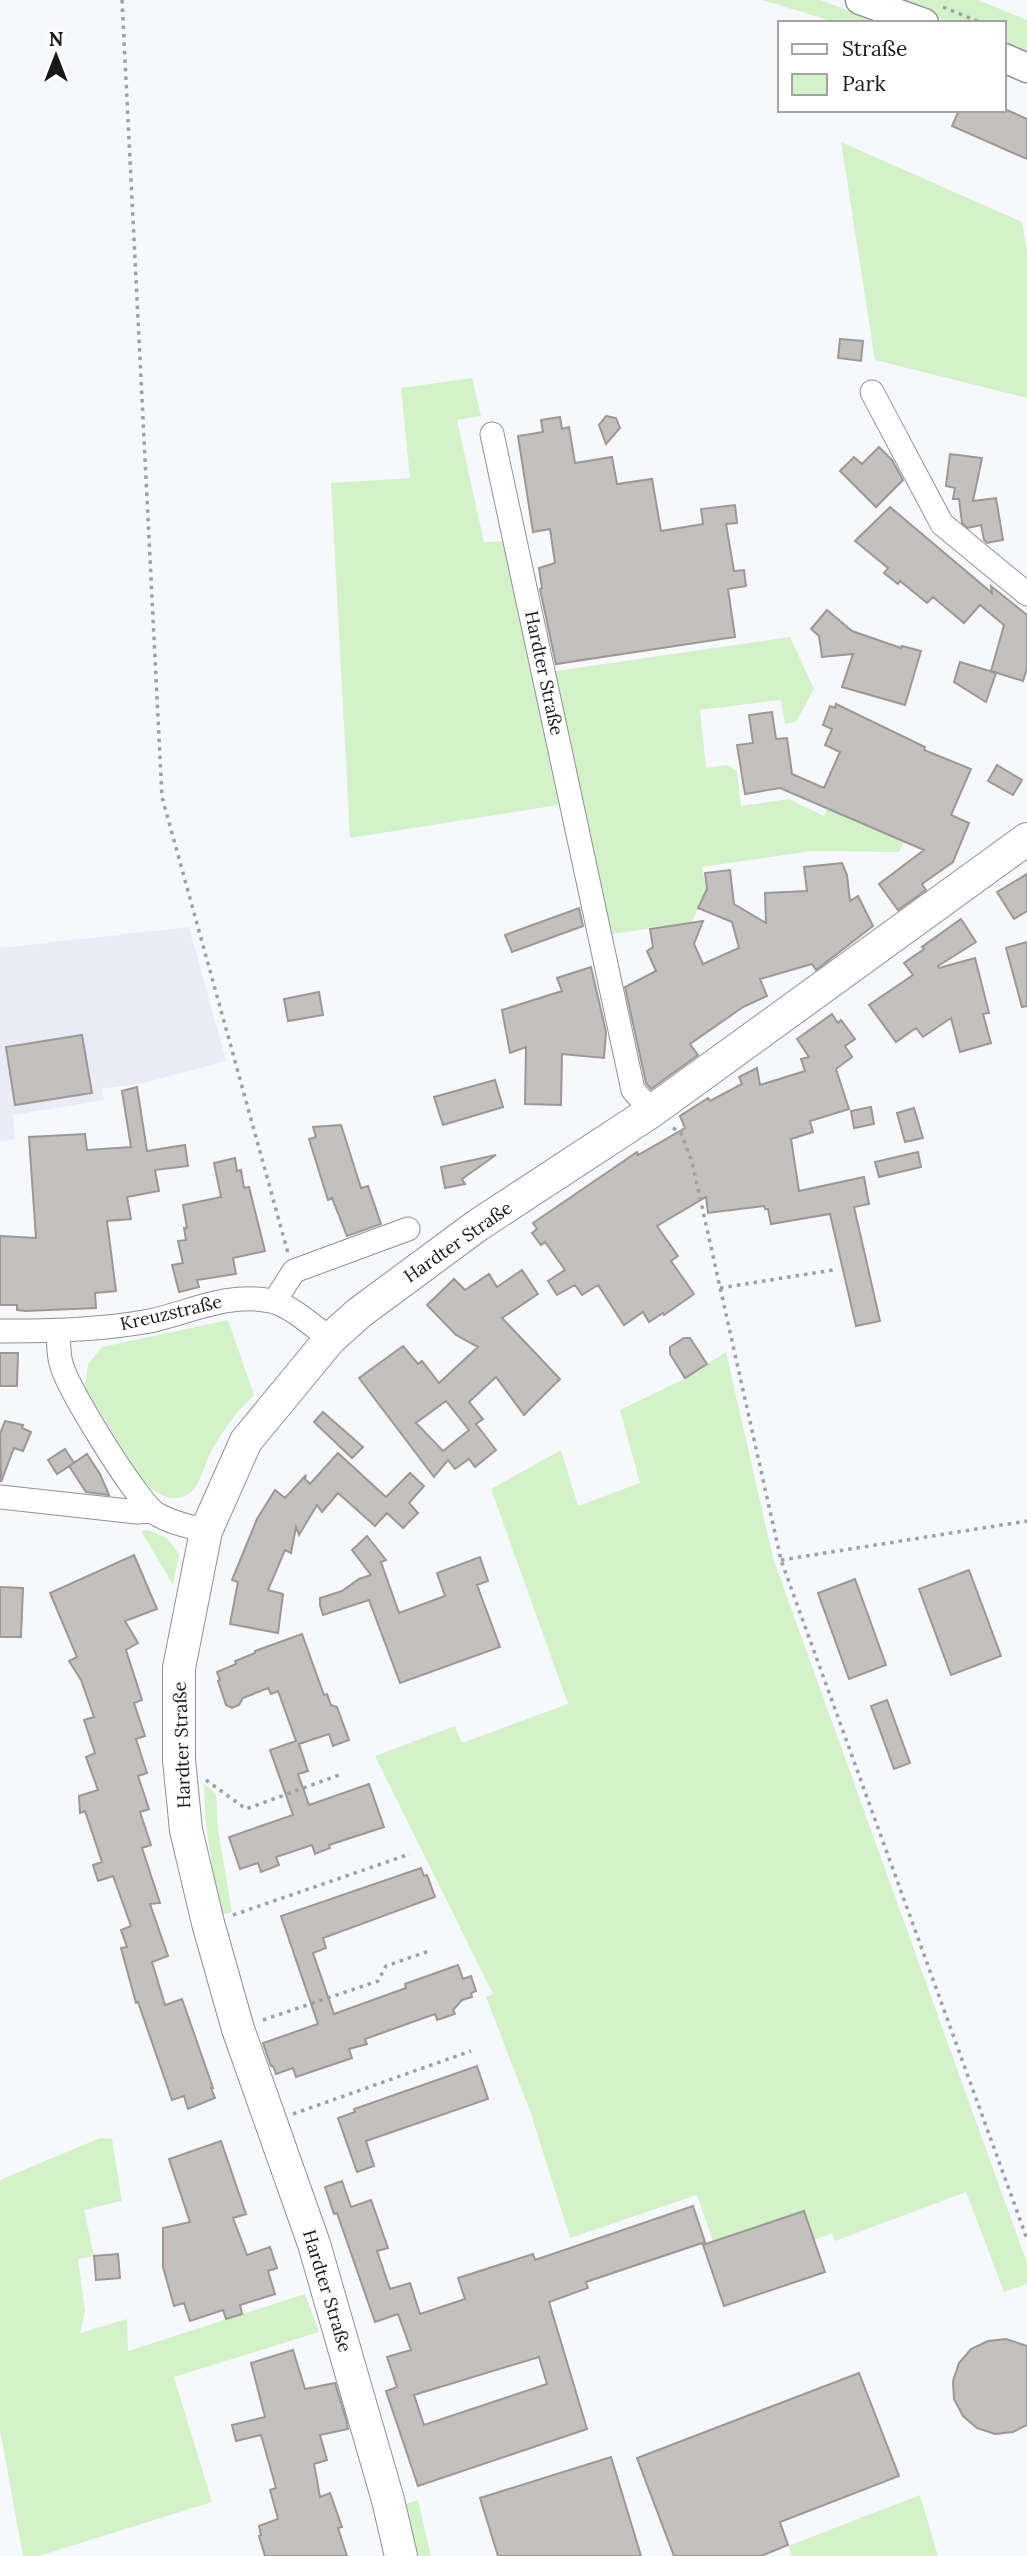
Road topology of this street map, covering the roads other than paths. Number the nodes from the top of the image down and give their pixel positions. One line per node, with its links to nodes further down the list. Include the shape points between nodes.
1 (860, 0): 2 (street)
2 (931, 14)
3 (1006, 59): 4 (street)
4 (1027, 68)
5 (872, 392): 7 (street, via 942,524)
6 (492, 434): 9 (street, Hardter Straße, via 633,1090)
7 (1027, 594)
8 (1027, 839): 9 (main road, Hardter Straße)
9 (652, 1111): 14 (main road, Hardter Straße, via 478,1225)
10 (408, 1229): 11 (street, via 294,1271)
11 (274, 1302): 13 (street, Kreuzstraße, via 250,1298 220,1301 152,1320); 14 (street, Kreuzstraße)
12 (0, 1331): 13 (street, Kreuzstraße)
13 (58, 1331): 16 (street, via 61,1364 69,1386 135,1492)
14 (330, 1339): 17 (main road, Hardter Straße, via 247,1441)
15 (0, 1497): 16 (street)
16 (153, 1511): 17 (street)
17 (206, 1531): 18 (main road, Hardter Straße, via 180,1668 186,1830 237,2029 314,2244)
18 (401, 2556)

